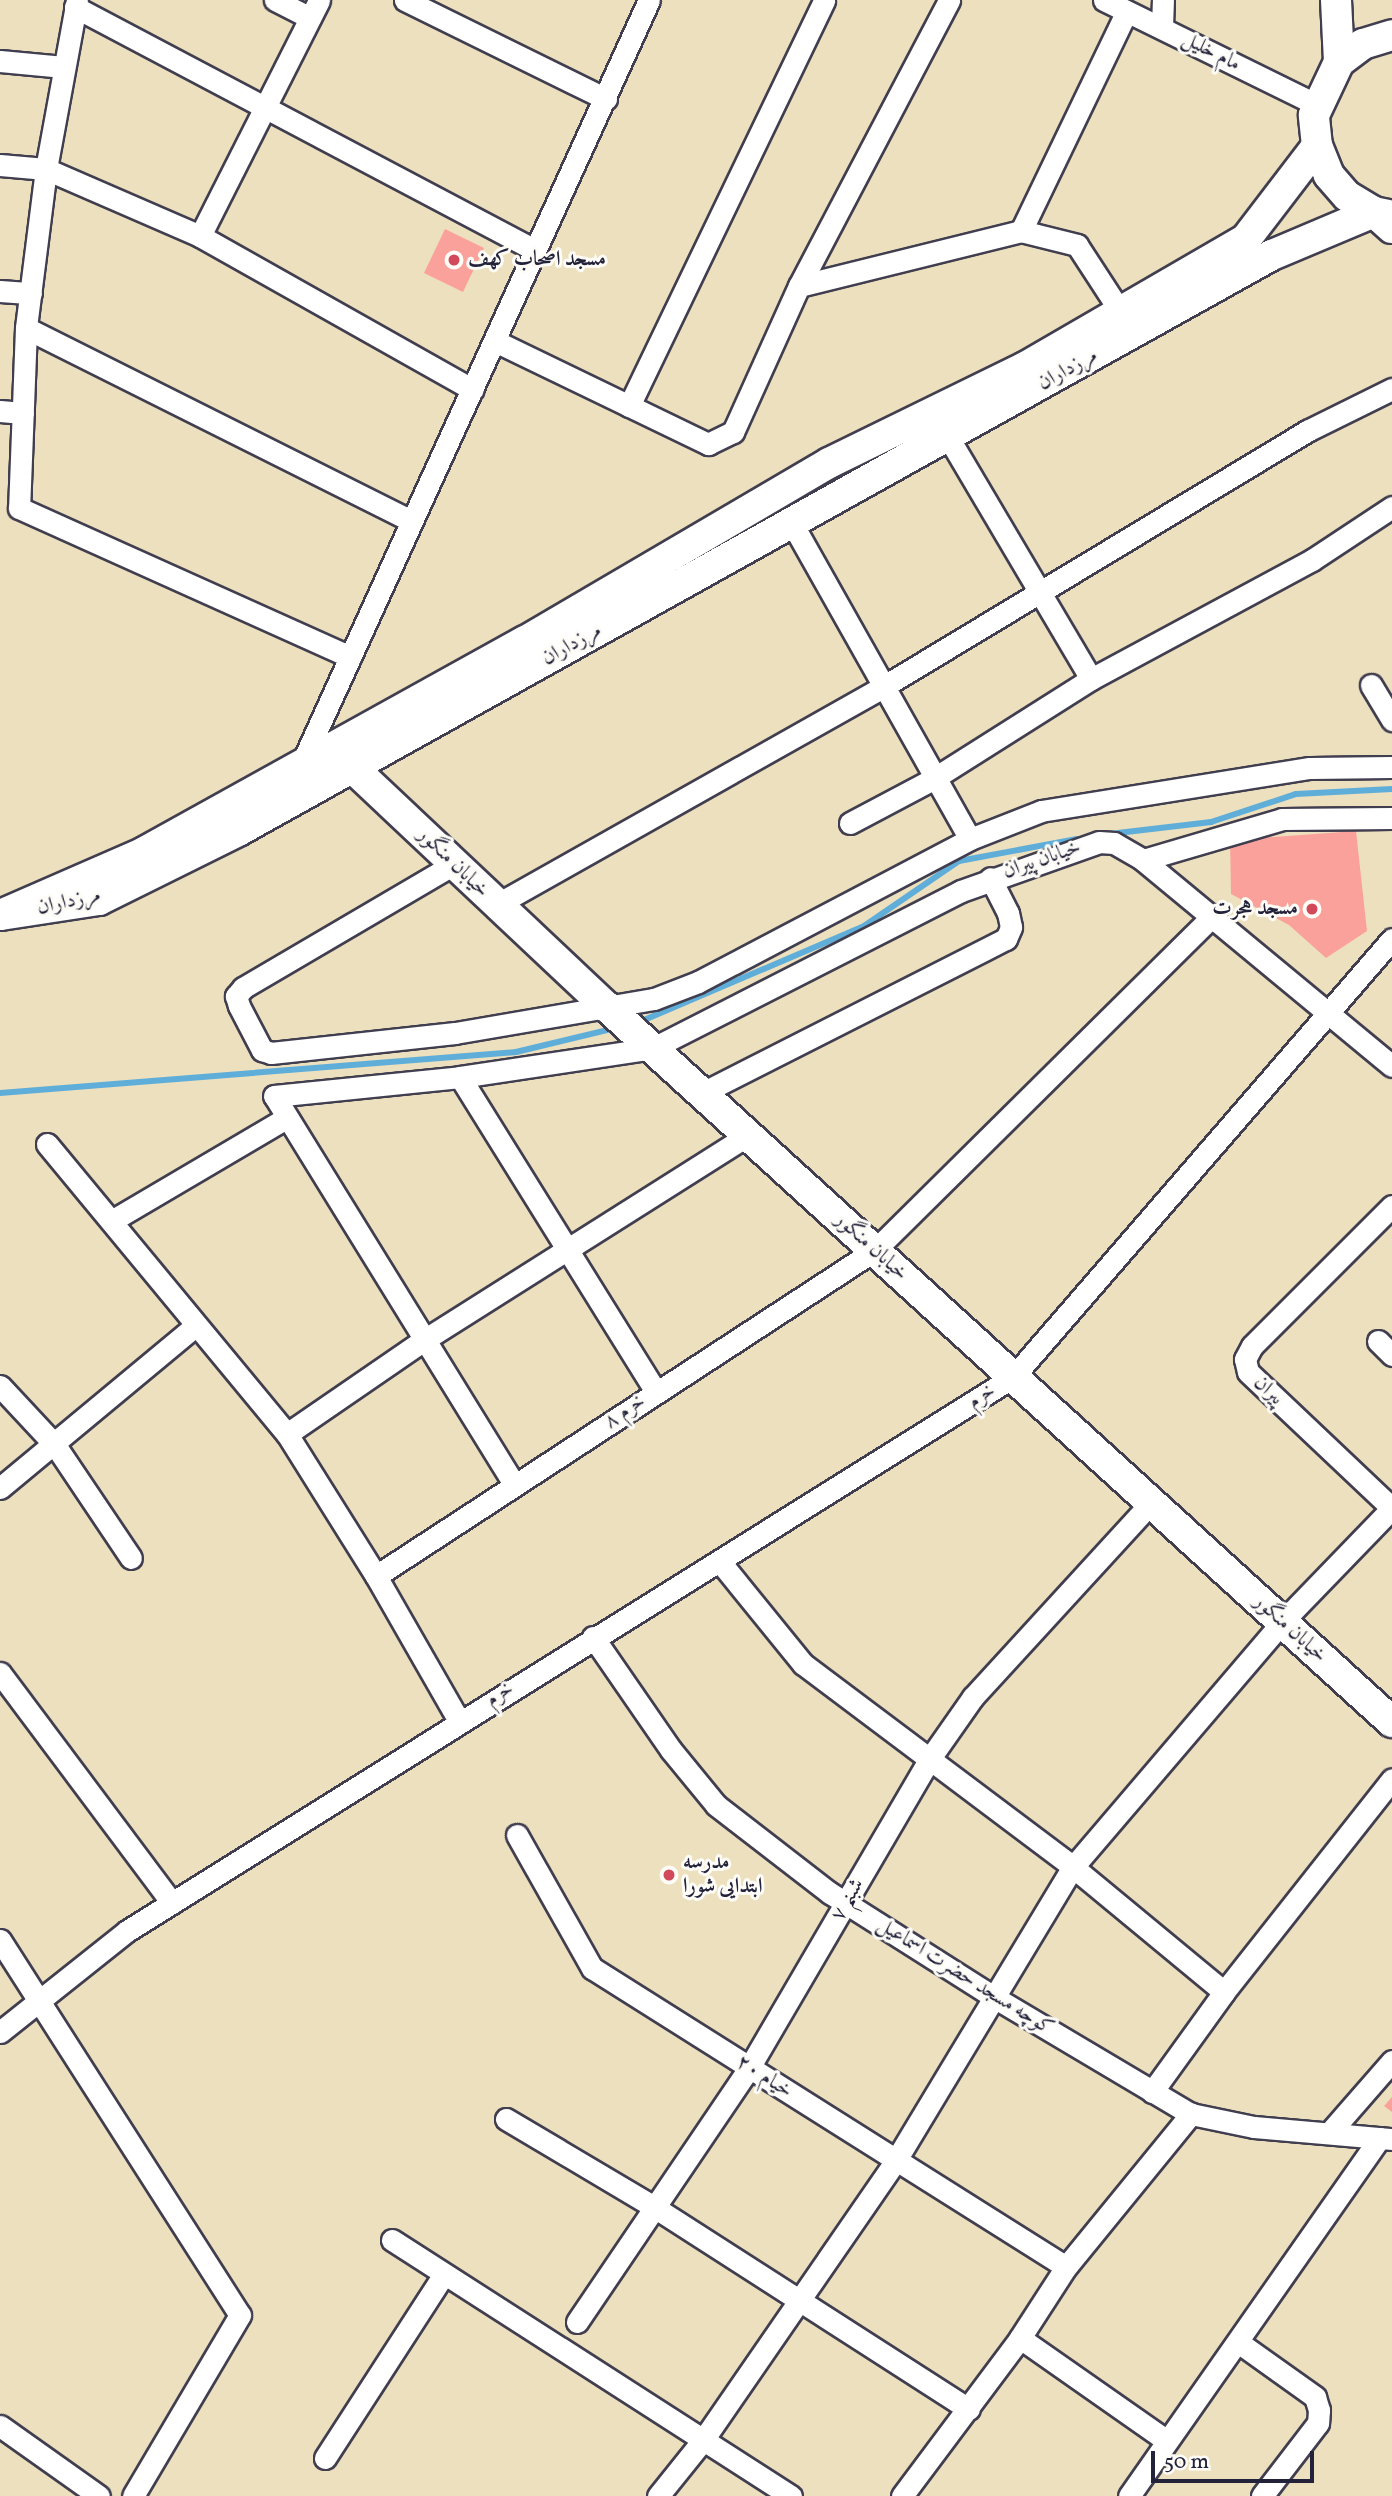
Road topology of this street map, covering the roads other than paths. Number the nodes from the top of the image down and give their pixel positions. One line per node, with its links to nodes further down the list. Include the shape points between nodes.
1 (275, 0): 10 (street)
2 (405, 0): 17 (street)
3 (649, 0): 17 (street)
4 (824, 0): 35 (street)
5 (948, 0): 27 (street)
6 (1104, 0): 11 (street, مام خلیل)
7 (1163, 0): 12 (street)
8 (1336, 0): 15 (street)
9 (76, 4): 16 (street); 19 (street)
10 (314, 9): 19 (street)
11 (1126, 13): 12 (street, مام خلیل); 24 (street)
12 (1162, 27): 18 (street, مام خلیل)
13 (1392, 35): 15 (street, via 1363,44)
14 (0, 61): 16 (street)
15 (1339, 62): 18 (street)
16 (64, 67): 22 (street)
17 (606, 99): 26 (street)
18 (1317, 105): 20 (street)
19 (265, 108): 25 (street); 26 (street)
20 (1317, 146): 23 (street, via 1329,175 1347,196); 30 (street, مرزداران, via 1246,239)
21 (0, 165): 22 (street)
22 (46, 169): 25 (street); 29 (street)
23 (1386, 218): 38 (street, مرزداران, via 1272,255)
24 (1021, 230): 27 (street); 30 (street, via 1077,245)
25 (200, 236): 34 (street)
26 (535, 250): 32 (street)
27 (799, 286): 35 (street, via 733,432 708,444)
28 (0, 291): 29 (street)
29 (31, 293): 31 (street)
30 (1120, 311): 49 (street, مرزداران, via 1025,367 829,463)
31 (26, 328): 37 (street); 41 (street)
32 (495, 341): 34 (street); 35 (street)
33 (1392, 389): 43 (street, via 1307,431)
34 (473, 390): 41 (street)
35 (629, 406)
36 (0, 411): 37 (street)
37 (23, 412): 40 (street)
38 (948, 437): 42 (street, مرزداران); 43 (street)
39 (1392, 507): 45 (street, via 1312,560)
40 (10, 508): 44 (street)
41 (410, 520): 44 (street)
42 (793, 525): 47 (street); 51 (street, مرزداران)
43 (1037, 591): 45 (street); 47 (street)
44 (350, 657): 49 (street)
45 (1091, 679): 52 (street)
46 (1371, 685): 48 (street)
47 (881, 688): 52 (street); 59 (street)
48 (1392, 720)
49 (301, 765): 60 (street, مرزداران, via 145,852)
50 (1392, 767): 55 (street, via 1310,768 1069,805)
51 (353, 768): 57 (street, خیابان منگور); 60 (street, مرزداران, via 99,900)
52 (933, 779): 54 (street); 55 (street)
53 (1392, 818): 56 (street, via 1282,819)
54 (850, 823)
55 (970, 838): 63 (street, via 698,982 654,999)
56 (1143, 860): 58 (street, خیابان پیران, via 1114,843 1099,842); 61 (street, خیابان پیران)
57 (454, 864): 59 (street, خیابان منگور); 63 (street, via 243,988 236,996 239,1006 262,1050 455,1033)
58 (990, 878): 65 (street, خیابان پیران); 68 (street, via 1011,927 1006,939)
59 (496, 905): 63 (street, خیابان منگور)
60 (1, 915)
61 (1211, 916): 64 (street, خیابان پیران); 75 (street, خرم ۸)
62 (1392, 939): 64 (street, خرم)
63 (607, 1007): 65 (street, خیابان منگور)
64 (1327, 1014): 66 (street, خیابان پیران); 78 (street, خرم)
65 (653, 1048): 67 (street, خیابان پیران); 68 (street, خیابان منگور)
66 (1392, 1066)
67 (460, 1077): 69 (street, خیابان پیران, via 274,1096); 74 (street)
68 (702, 1093): 70 (street, خیابان منگور)
69 (286, 1118): 73 (street); 77 (street)
70 (748, 1135): 74 (street); 75 (street, خیابان منگور)
71 (47, 1144): 73 (street)
72 (1392, 1206): 86 (street, پیران, via 1252,1346 1245,1359 1248,1372)
73 (113, 1220): 76 (street)
74 (567, 1249): 77 (street); 80 (street)
75 (875, 1250): 78 (street, خیابان منگور); 80 (street, خرم ۸)
76 (194, 1327): 81 (street); 82 (street)
77 (424, 1339): 81 (street); 83 (street)
78 (1013, 1377): 85 (street, خیابان منگور); 88 (street, خرم)
79 (0, 1387): 82 (street)
80 (656, 1392): 83 (street, خرم ۸)
81 (287, 1434): 89 (street)
82 (55, 1445): 84 (street); 87 (street)
83 (514, 1485): 89 (street, خرم ۸)
84 (0, 1488)
85 (1152, 1503): 90 (street, خیابان منگور); 95 (street, شبنم ۷, via 973,1697)
86 (1392, 1508): 90 (street)
87 (131, 1559)
88 (721, 1563): 91 (street, خرم); 95 (street, via 803,1664)
89 (376, 1576): 93 (street)
90 (1282, 1622): 94 (street, خیابان منگور); 98 (street)
91 (593, 1637): 93 (street, خرم); 99 (street, کوچه مسجد حضرت اسماعیل, via 671,1750 716,1805)
92 (0, 1673): 100 (street)
93 (459, 1721): 100 (street, خرم)
94 (1392, 1722)
95 (932, 1757): 98 (street); 99 (street, شبنم ۷)
96 (1392, 1779): 102 (street)
97 (517, 1835): 107 (street, خیام ۲۰, via 592,1968)
98 (1073, 1867): 102 (street); 103 (street)
99 (847, 1902): 103 (street, کوچه مسجد حضرت اسماعیل); 107 (street, شبنم ۷)
100 (172, 1903): 104 (street, خرم, via 127,1931)
101 (0, 1940): 104 (street)
102 (1224, 1992): 108 (street)
103 (992, 1996): 108 (street, کوچه مسجد حضرت اسماعیل); 113 (street)
104 (42, 1999): 105 (street, خرم); 128 (street, via 240,2315)
105 (0, 2032)
106 (1392, 2061): 111 (street)
107 (749, 2068): 113 (street, خیام ۲۰); 114 (street, شبنم ۷)
108 (1152, 2092): 109 (street, کوچه مسجد حضرت اسماعیل)
109 (1191, 2114): 111 (street, کوچه مسجد حضرت اسماعیل, via 1254,2127); 116 (street)
110 (506, 2119): 114 (street)
111 (1331, 2132): 112 (street, کوچه مسجد حضرت اسماعیل)
112 (1386, 2138): 121 (street)
113 (896, 2160): 116 (street, خیام ۲۰); 118 (street)
114 (654, 2207): 118 (street); 119 (street, شبنم ۷)
115 (391, 2240): 117 (street)
116 (1066, 2267): 120 (street)
117 (444, 2274): 124 (street); 126 (street)
118 (797, 2302): 122 (street); 124 (street)
119 (577, 2322)
120 (1020, 2338): 122 (street); 125 (street)
121 (1238, 2342): 125 (street); 133 (street, via 1315,2397 1319,2410 1318,2423)
122 (969, 2409): 131 (street)
123 (0, 2426): 127 (street)
124 (703, 2440): 129 (street); 130 (street)
125 (1167, 2441): 132 (street)
126 (325, 2458)
127 (100, 2496)
128 (133, 2496)
129 (658, 2496)
130 (791, 2496)
131 (902, 2496)
132 (1129, 2496)
133 (1262, 2496)

